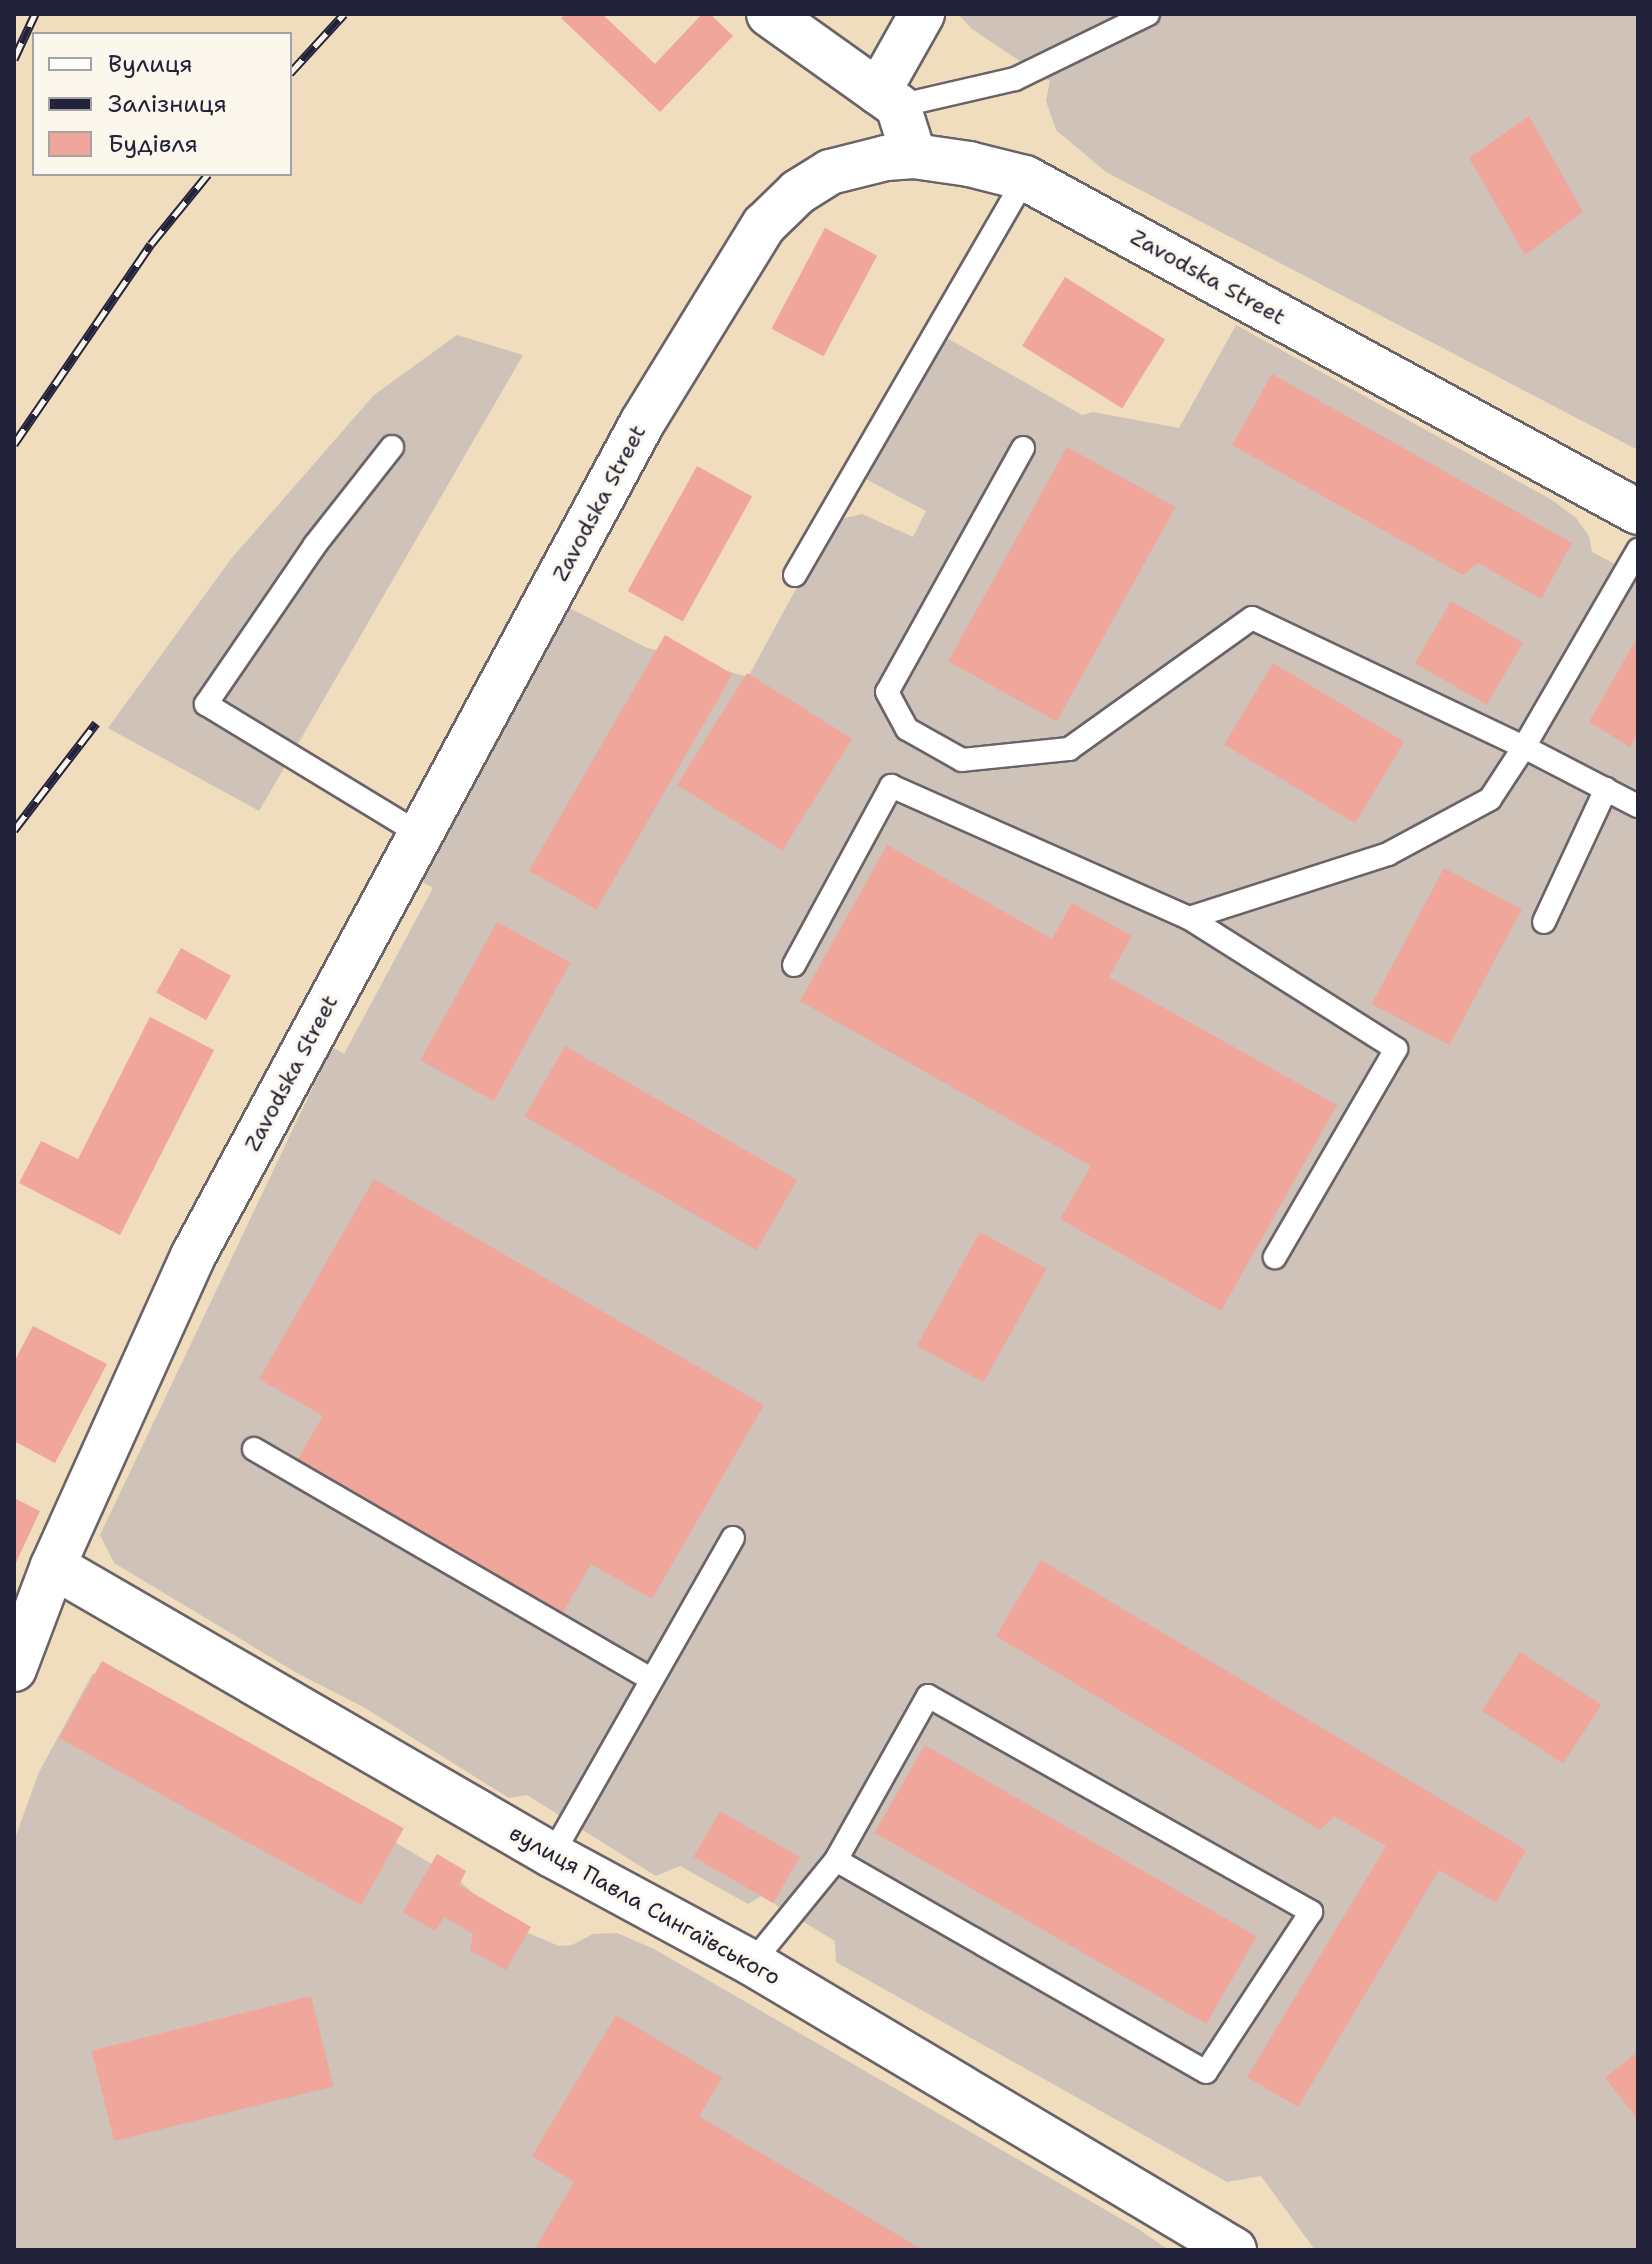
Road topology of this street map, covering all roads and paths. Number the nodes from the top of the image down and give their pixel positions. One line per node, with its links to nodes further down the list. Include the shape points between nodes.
1 (769, 14): 4 (street)
2 (922, 14): 4 (street)
3 (1148, 14): 4 (lane, via 1015,79)
4 (888, 99): 5 (street)
5 (914, 156): 6 (street, Zavodska Street); 15 (street, Zavodska Street, via 870,160 830,172 782,204 764,225 642,423)
6 (1025, 178): 9 (street, Zavodska Street); 11 (lane)
7 (392, 447): 15 (lane, via 315,545 206,704)
8 (1023, 448): 12 (lane, via 887,692 907,729 962,760 1069,749 1252,618)
9 (1638, 512)
10 (1638, 550): 12 (lane)
11 (795, 575)
12 (1524, 747): 13 (lane); 16 (lane, via 1490,799 1388,854)
13 (1606, 789): 14 (lane); 17 (lane)
14 (1638, 806)
15 (420, 834): 22 (street, Zavodska Street, via 193,1256)
16 (1189, 918): 18 (lane, via 891,786); 19 (lane, via 1396,1049)
17 (1544, 922)
18 (794, 965)
19 (1275, 1257)
20 (254, 1449): 24 (lane)
21 (733, 1538): 24 (lane)
22 (53, 1566): 23 (street, Zavodska Street); 25 (street, вулиця Павла Сингаївського)
23 (14, 1669)
24 (651, 1679): 25 (lane)
25 (552, 1855): 27 (street, вулиця Павла Сингаївського)
26 (836, 1860): 26 (lane, via 928,1696 1311,1912 1206,2072); 27 (lane)
27 (752, 1963): 28 (street, вулиця Павла Сингаївського)
28 (1234, 2250)

